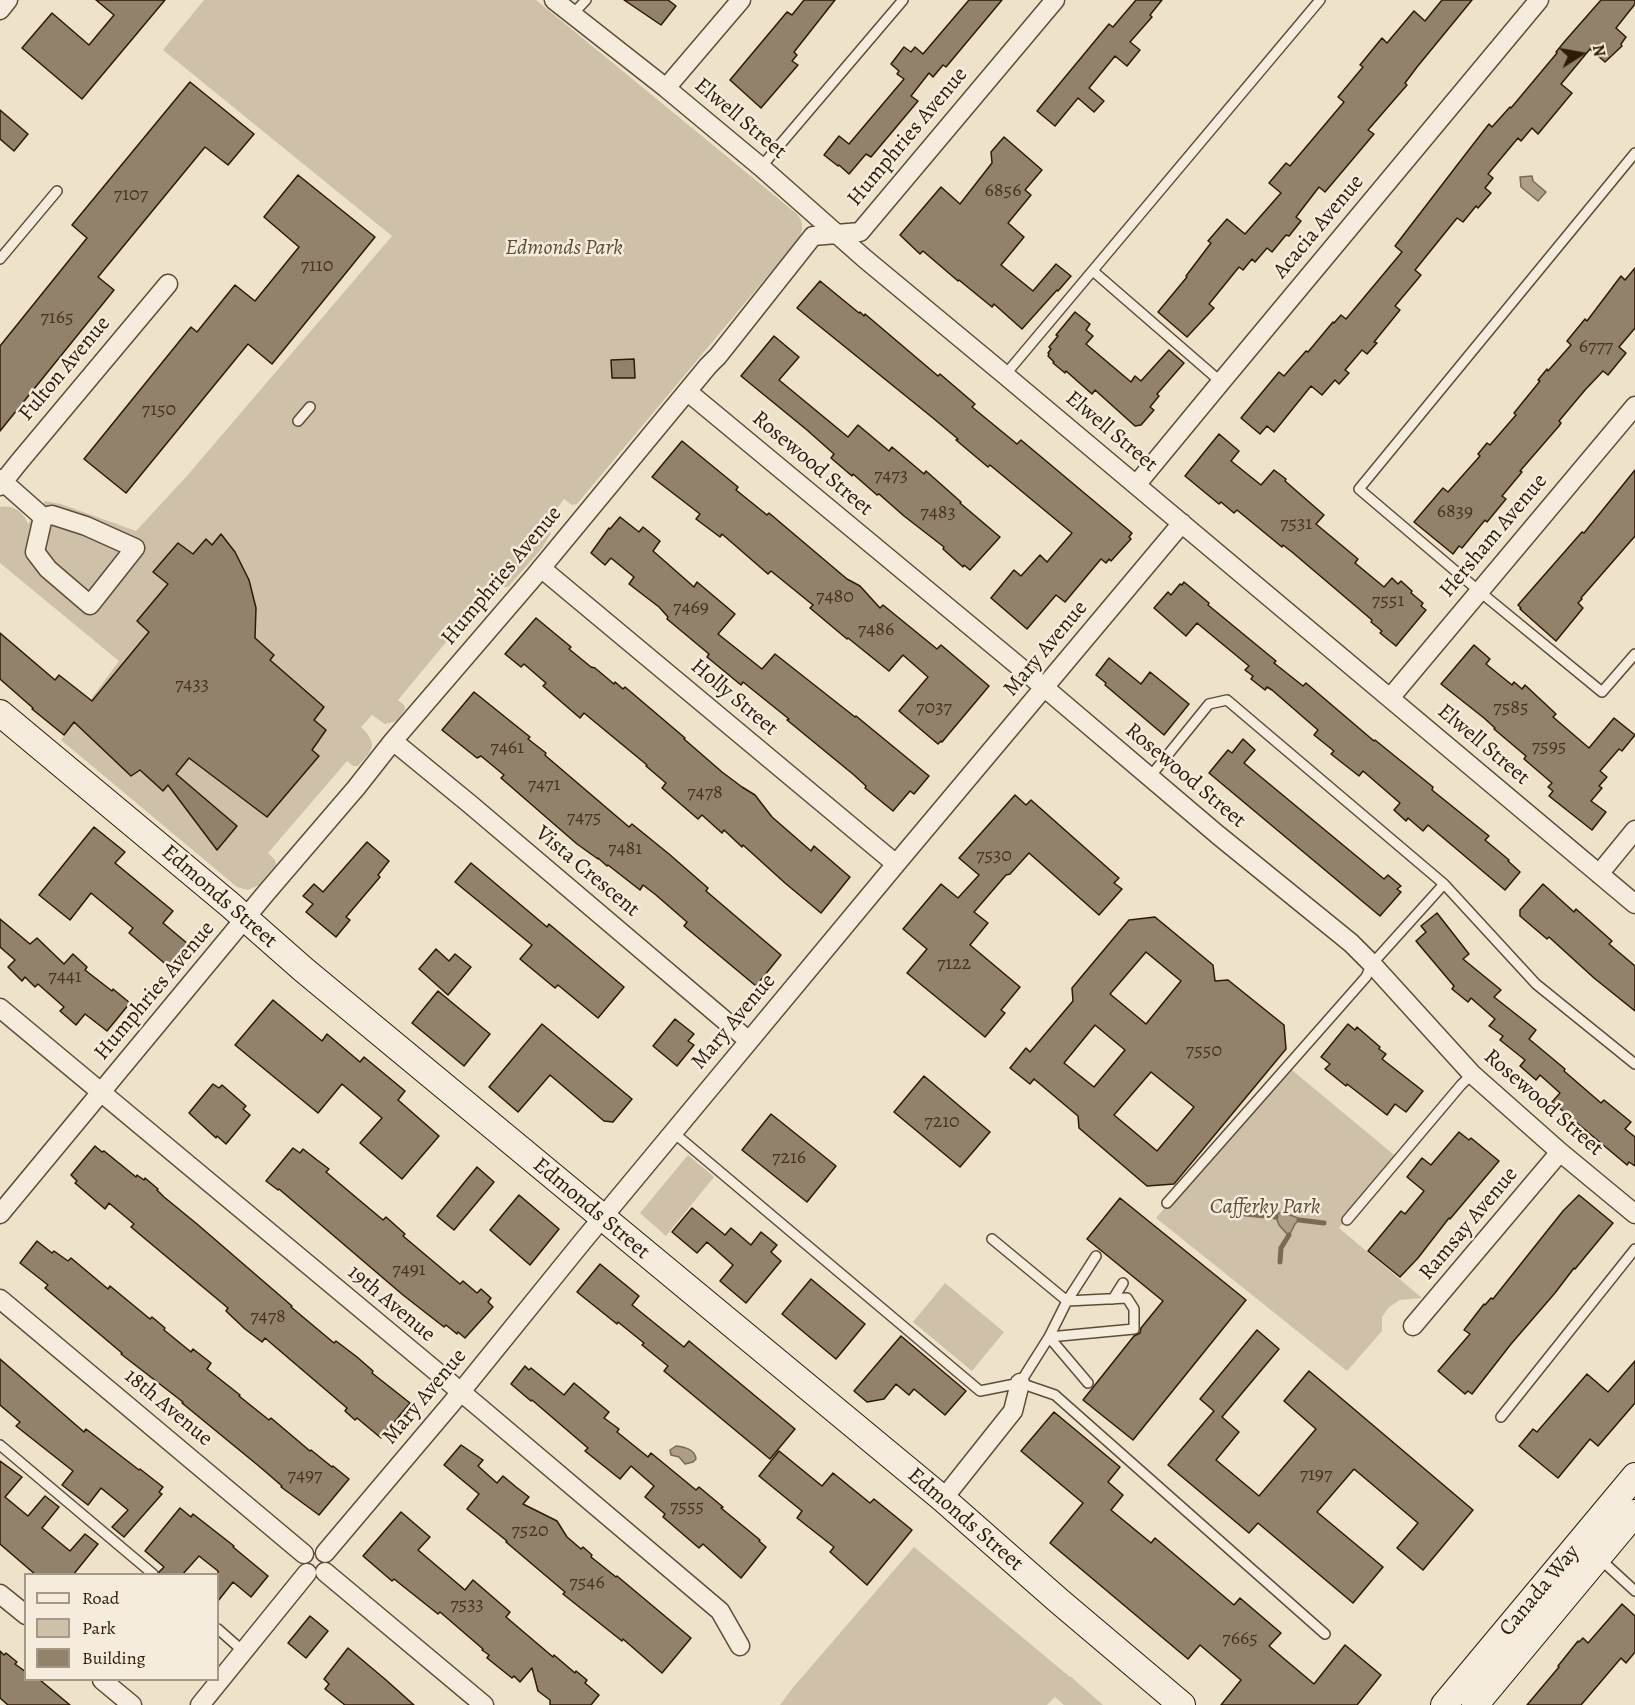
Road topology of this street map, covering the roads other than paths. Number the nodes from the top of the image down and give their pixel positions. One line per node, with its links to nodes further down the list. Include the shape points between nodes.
1 (8, 0): 9 (street)
2 (554, 0): 10 (street, Elwell Street)
3 (586, 0): 10 (lane)
4 (741, 0): 11 (street)
5 (903, 0): 13 (lane)
6 (1055, 0): 15 (street, Humphries Avenue, via 860,232)
7 (1320, 0): 17 (lane)
8 (1539, 0): 20 (street, Acacia Avenue)
9 (0, 10)
10 (572, 15): 11 (street, Elwell Street)
11 (666, 88): 13 (street, Elwell Street)
12 (1635, 153): 30 (lane, via 1359,489)
13 (761, 167): 15 (street, Elwell Street)
14 (57, 191): 16 (lane)
15 (838, 235): 19 (street, Elwell Street); 21 (street, Humphries Avenue, via 813,236)
16 (0, 259)
17 (1093, 271): 19 (lane); 20 (lane)
18 (168, 284): 25 (street, Fulton Avenue)
19 (1005, 375): 26 (street, Elwell Street)
20 (1221, 382): 26 (street, Acacia Avenue)
21 (688, 392): 29 (street, Humphries Avenue); 32 (street, Rosewood Street)
22 (310, 406): 24 (lane)
23 (1635, 406): 30 (street, Hersham Avenue)
24 (298, 421)
25 (1, 482): 27 (street)
26 (1136, 485): 28 (street, Elwell Street)
27 (43, 516): 27 (street, via 35,552 48,569 90,605 135,549 86,526 52,515)
28 (1182, 524): 32 (street, Mary Avenue); 33 (street, Elwell Street)
29 (541, 568): 35 (street, Humphries Avenue); 38 (street, Holly Street)
30 (1479, 591): 31 (lane, via 1602,692); 33 (street, Hersham Avenue)
31 (1635, 654)
32 (1045, 688): 36 (street, Rosewood Street); 38 (street, Mary Avenue)
33 (1390, 698): 39 (street, Elwell Street)
34 (0, 713): 42 (street, Edmonds Street)
35 (393, 741): 42 (street, Humphries Avenue); 45 (street, Vista Crescent)
36 (1149, 778): 40 (lane, via 1209,704 1227,700); 43 (street, Rosewood Street)
37 (1635, 830): 39 (street)
38 (896, 864): 45 (street, Mary Avenue)
39 (1599, 874): 41 (street, Elwell Street)
40 (1444, 884): 43 (lane); 46 (lane, via 1536,984)
41 (1635, 904)
42 (246, 920): 48 (street, Humphries Avenue); 54 (street, Edmonds Street)
43 (1372, 964): 47 (street, Rosewood Street); 51 (lane, via 1366,977)
44 (0, 1008): 48 (street, 19th Avenue)
45 (749, 1041): 49 (street, Mary Avenue)
46 (1635, 1064)
47 (1472, 1074): 50 (street, Rosewood Street); 55 (lane)
48 (101, 1092): 52 (street, Humphries Avenue); 67 (street, 19th Avenue)
49 (674, 1133): 54 (street, Mary Avenue); 65 (lane, via 980,1391)
50 (1560, 1152): 53 (street, Rosewood Street); 63 (street, Ramsay Avenue)
51 (1167, 1203)
52 (0, 1214)
53 (1635, 1214)
54 (603, 1219): 67 (street, Mary Avenue); 71 (street, Edmonds Street)
55 (1347, 1220)
56 (992, 1239): 62 (lane)
57 (1635, 1250): 68 (lane)
58 (1096, 1256): 62 (lane)
59 (1124, 1283): 61 (lane)
60 (0, 1299): 74 (street, 18th Avenue)
61 (1113, 1299): 62 (lane); 64 (lane, via 1127,1298 1134,1309 1134,1329)
62 (1066, 1301): 64 (lane)
63 (1413, 1326)
64 (1049, 1337): 65 (lane); 66 (lane)
65 (1020, 1383): 71 (street, via 1013,1411); 83 (lane, via 1055,1395)
66 (1088, 1383)
67 (460, 1392): 73 (street, Mary Avenue); 84 (street, 19th Avenue, via 720,1611)
68 (1501, 1417)
69 (0, 1445): 77 (lane)
70 (1635, 1476): 92 (street, Canada Way)
71 (942, 1499): 91 (street, Edmonds Street)
72 (1635, 1513): 75 (street, Canada Way)
73 (325, 1553): 74 (street, via 314,1549); 76 (street, via 329,1560)
74 (304, 1554): 78 (street, via 302,1566)
75 (1598, 1556): 79 (lane); 87 (street, Canada Way)
76 (326, 1572): 78 (street, via 314,1576); 90 (street)
77 (151, 1573)
78 (307, 1573): 85 (street)
79 (1635, 1591)
80 (0, 1594): 81 (street)
81 (24, 1613)
82 (219, 1630): 85 (lane)
83 (1325, 1634)
84 (740, 1646)
85 (243, 1652): 89 (street)
86 (103, 1681): 88 (street)
87 (1481, 1703)
88 (132, 1705)
89 (200, 1705)
90 (484, 1705)
91 (1182, 1705)
92 (1444, 1705)

